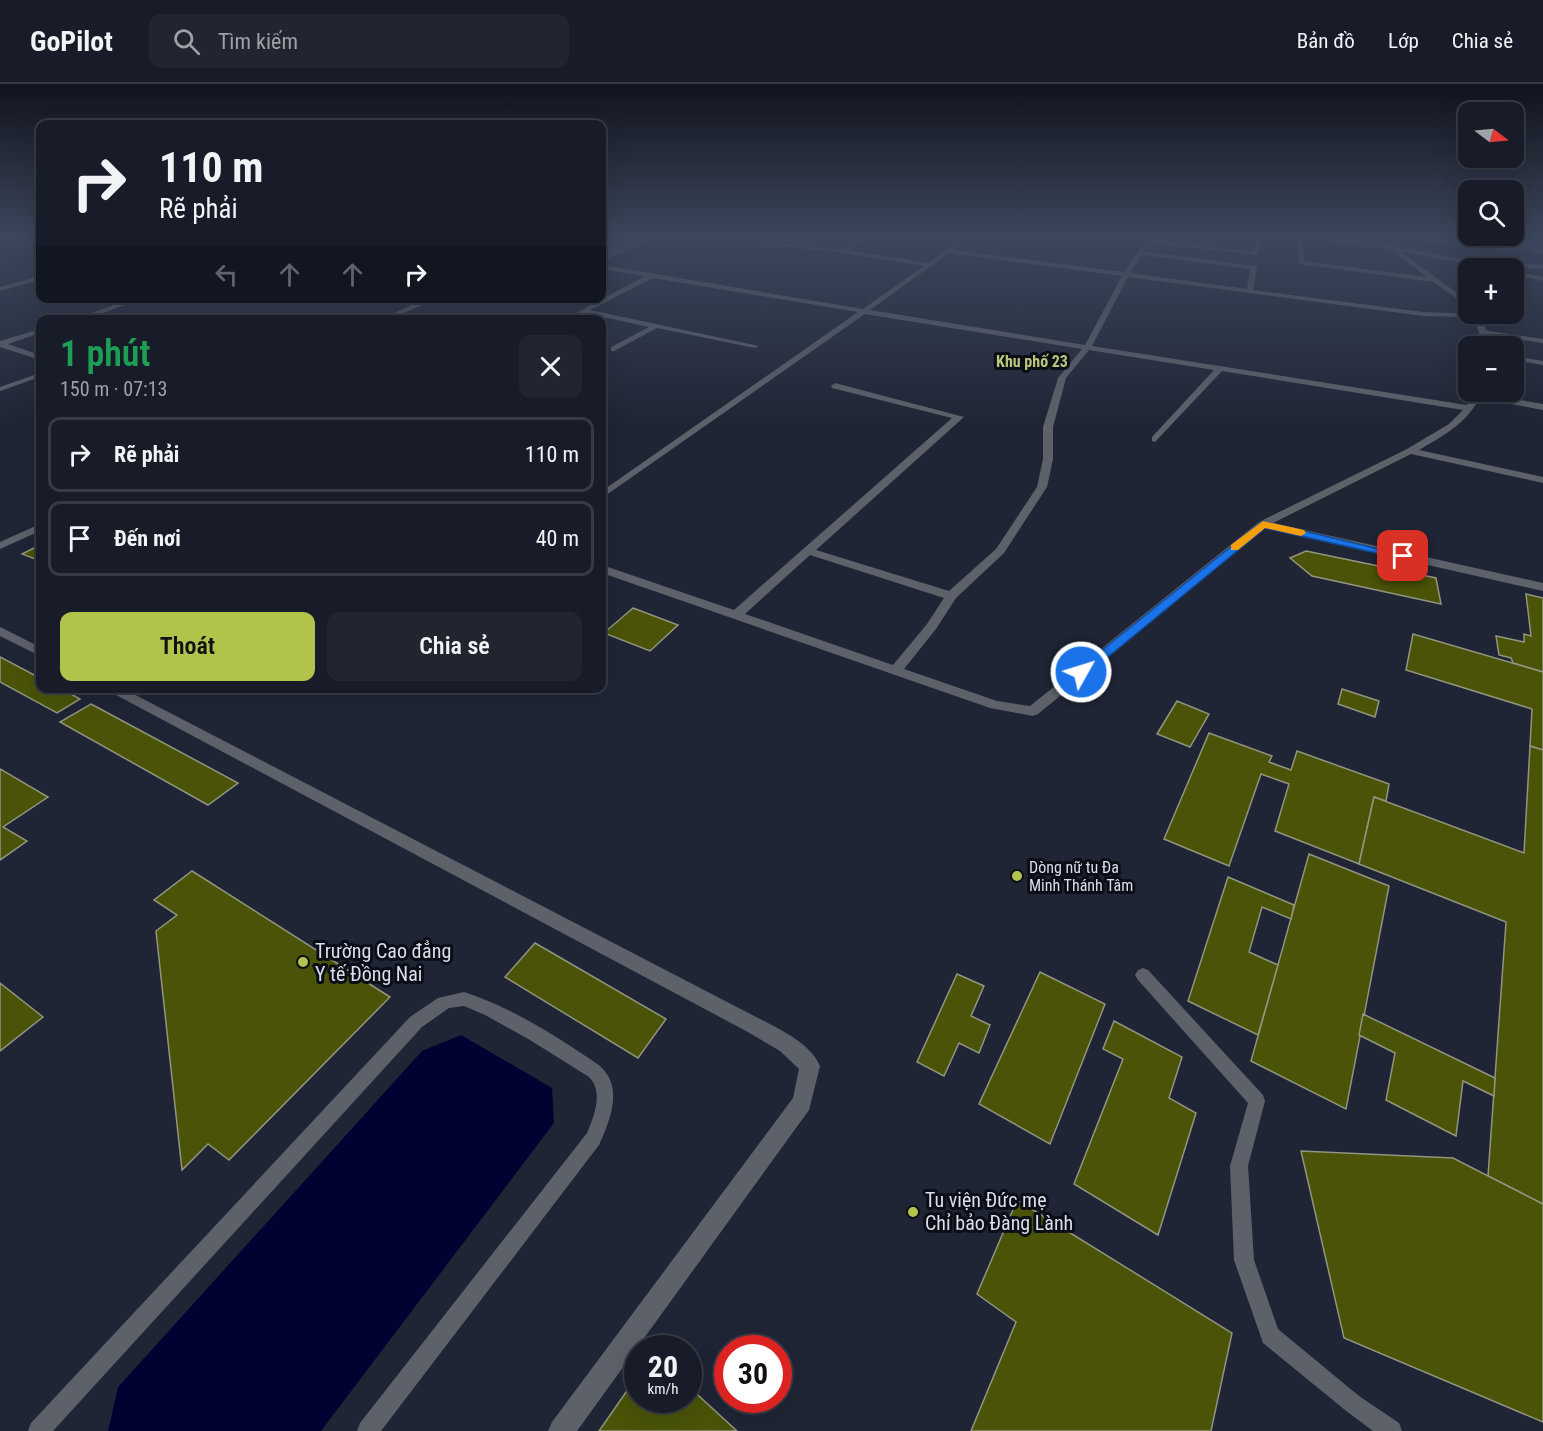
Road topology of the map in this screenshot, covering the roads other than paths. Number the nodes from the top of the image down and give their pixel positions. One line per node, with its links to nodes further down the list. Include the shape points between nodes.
1 (780, 298): 9 (street)
2 (884, 298): 9 (street)
3 (1114, 298): 24 (street)
4 (1307, 298): 10 (street, via 1423,314)
5 (125, 303): 11 (street)
6 (422, 303): 12 (street)
7 (599, 303): 8 (street)
8 (584, 311): 13 (street); 14 (street)
9 (864, 312): 24 (street); 40 (street)
10 (1458, 314)
11 (91, 315)
12 (394, 315)
13 (576, 315)
14 (603, 315)
15 (606, 316): 17 (street)
16 (1479, 324): 19 (street)
17 (656, 326): 23 (street); 25 (street)
18 (36, 332): 22 (street)
19 (1483, 332): 20 (street); 21 (lane)
20 (1483, 336)
21 (1543, 341)
22 (0, 344): 26 (street)
23 (755, 346)
24 (1088, 347): 29 (street); 47 (street, via 1062,378 1056,395 1048,427 1048,459 1042,487 1000,551)
25 (614, 349)
26 (36, 357)
27 (1524, 360): 28 (lane)
28 (1543, 363)
29 (1221, 368): 36 (street); 37 (street)
30 (36, 376): 32 (lane)
31 (835, 386): 44 (street, via 959,417)
32 (0, 389)
33 (1473, 402): 36 (street)
34 (1519, 402): 35 (street)
35 (1543, 407)
36 (1470, 408): 38 (street, via 1452,426)
37 (1155, 439)
38 (1410, 451): 39 (street); 41 (street)
39 (1543, 480)
40 (606, 492)
41 (1263, 524): 46 (street); 51 (street, via 1033,711 995,705)
42 (36, 529): 43 (street)
43 (0, 546)
44 (809, 550): 47 (street); 48 (street)
45 (606, 570): 48 (street)
46 (1543, 587)
47 (951, 596): 51 (street)
48 (735, 616): 51 (street)
49 (0, 631): 50 (street)
50 (36, 650)
51 (895, 671)
52 (120, 693): 56 (street, via 753,1025 787,1044 810,1066 802,1103)
53 (1143, 975): 57 (lane, via 1257,1101 1239,1166 1242,1237 1244,1260 1270,1336)
54 (39, 1431): 55 (lane, via 416,1022 442,1002 466,999 498,1012 600,1075 607,1095 593,1139)
55 (368, 1431)
56 (561, 1431)
57 (1391, 1431)

